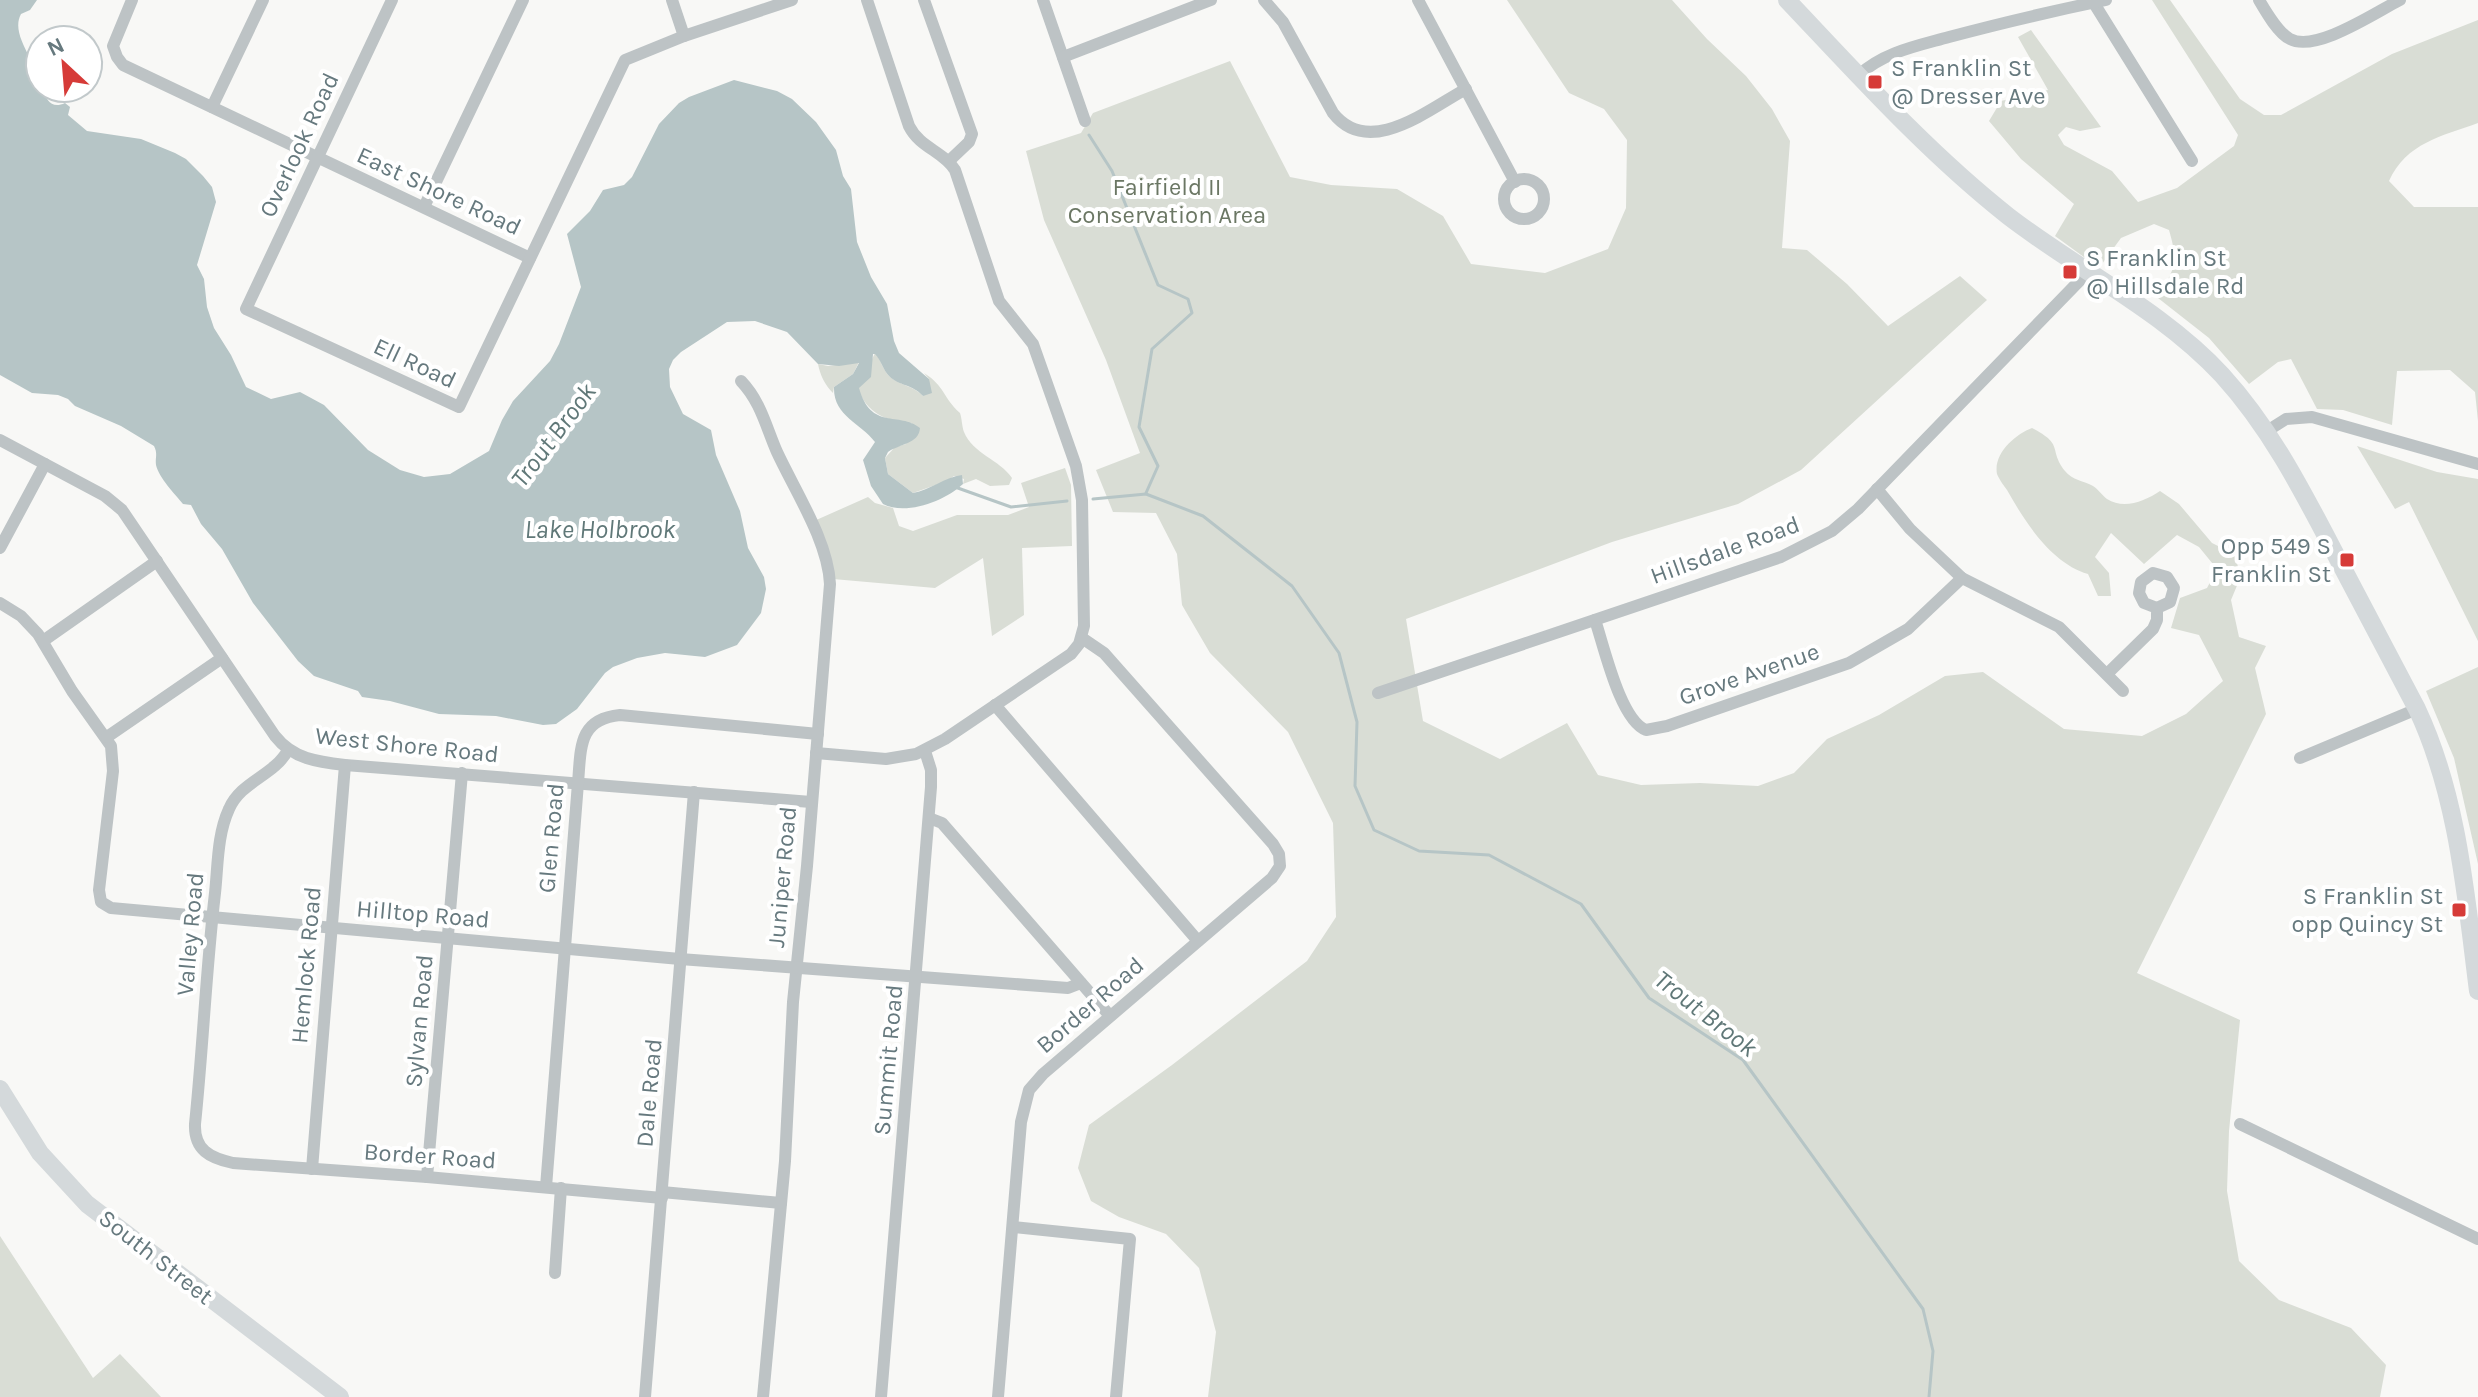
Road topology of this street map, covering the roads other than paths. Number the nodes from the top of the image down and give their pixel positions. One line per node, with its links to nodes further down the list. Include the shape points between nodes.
1 (132, 0): 21 (street, East Shore Road, via 113,42 119,61)
2 (263, 0): 21 (street)
3 (392, 0): 23 (street, Overlook Road)
4 (523, 0): 27 (street)
5 (672, 0): 17 (street)
6 (792, 0): 17 (street, East Shore Road)
7 (867, 0): 24 (street, via 913,133)
8 (924, 0): 24 (street, via 972,134)
9 (1043, 0): 18 (street)
10 (1211, 0): 18 (street)
11 (1264, 0): 20 (street, via 1283,22 1333,113 1354,130 1392,128)
12 (1418, 0): 20 (street)
13 (1787, 0): 19 (main road)
14 (2259, 0): 15 (street, via 2288,39 2304,43)
15 (2400, 0)
16 (2097, 1): 19 (street, via 1903,50 1879,59); 25 (street)
17 (684, 36): 28 (street, East Shore Road, via 623,63)
18 (1063, 57): 22 (street)
19 (1859, 75): 29 (main road, via 1963,179)
20 (1466, 89): 26 (street)
21 (212, 107): 23 (street, East Shore Road)
22 (1085, 121)
23 (316, 157): 27 (street, East Shore Road); 30 (street, Overlook Road)
24 (949, 161): 43 (street, via 999,301 1033,344 1076,466 1082,500)
25 (2192, 161)
26 (1515, 182)
27 (424, 207): 28 (street, East Shore Road)
28 (530, 258): 30 (street, Ell Road, via 459,407)
29 (2088, 272): 32 (main road, via 2198,352); 36 (street, Hillsdale Road)
30 (246, 309)
31 (741, 381): 51 (street, Juniper Road, via 761,409 827,564 830,584)
32 (2267, 431): 35 (street, via 2286,419 2312,417); 50 (main road)
33 (0, 440): 34 (street, West Shore Road)
34 (45, 464): 37 (street); 38 (street, West Shore Road, via 117,506)
35 (2478, 464)
36 (1877, 489): 39 (street); 42 (street, Hillsdale Road, via 1832,531 1799,549)
37 (0, 548)
38 (157, 561): 44 (street); 45 (street, West Shore Road)
39 (1962, 578): 42 (street, Grove Avenue, via 1908,629 1849,663 1646,730 1625,708); 46 (street, via 2059,627)
40 (0, 603): 44 (street, Hilltop Road, via 27,621)
41 (2157, 608): 46 (street, via 2153,629)
42 (1595, 620): 48 (street, Hillsdale Road)
43 (1082, 638): 49 (street, via 1071,654); 67 (street, Border Road, via 1115,665 1273,844 1280,862 1272,878)
44 (43, 641): 52 (street, Hilltop Road)
45 (222, 658): 52 (street); 53 (street, West Shore Road)
46 (2107, 674): 47 (street)
47 (2123, 691)
48 (1378, 693)
49 (995, 705): 54 (street); 67 (street)
50 (2417, 709): 56 (street); 65 (main road, via 2447,793)
51 (818, 734): 55 (street, Juniper Road); 59 (street, Glen Road, via 607,717 587,730)
52 (107, 737): 63 (street, Hilltop Road, via 114,764 101,902 115,909)
53 (288, 750): 57 (street, West Shore Road, via 314,761); 63 (street, Valley Road, via 280,762 243,788 230,807 221,833)
54 (925, 751): 55 (street, via 886,759); 62 (street, Summit Road, via 932,777)
55 (816, 753): 61 (street, Juniper Road)
56 (2300, 758)
57 (345, 765): 58 (street, West Shore Road); 64 (street, Hemlock Road)
58 (462, 773): 59 (street, West Shore Road); 66 (street, Sylvan Road)
59 (578, 783): 60 (street, West Shore Road); 68 (street, Glen Road)
60 (694, 792): 61 (street, West Shore Road); 69 (street, Dale Road)
61 (811, 802): 70 (street, Juniper Road)
62 (929, 818): 71 (street, Summit Road); 72 (street, via 942,823)
63 (212, 917): 64 (street, Hilltop Road); 77 (street, Valley Road, via 195,1130)
64 (330, 927): 66 (street, Hilltop Road); 78 (street, Hemlock Road)
65 (2474, 929): 73 (main road)
66 (449, 939): 68 (street, Hilltop Road); 79 (street, Sylvan Road)
67 (1198, 941): 74 (street, Border Road)
68 (563, 947): 69 (street, Hilltop Road); 80 (street, Glen Road)
69 (680, 959): 70 (street, Hilltop Road); 82 (street, Dale Road)
70 (796, 968): 71 (street, Hilltop Road); 83 (street, Juniper Road)
71 (917, 976): 72 (street, Hilltop Road, via 1068,988); 90 (street, Summit Road)
72 (1081, 983): 74 (street)
73 (2478, 991)
74 (1110, 1016): 84 (street, Border Road, via 1029,1090)
75 (0, 1089): 87 (main road, South Street, via 40,1153 87,1204)
76 (2240, 1124): 85 (street)
77 (200, 1147): 78 (street, Border Road, via 226,1162)
78 (312, 1169): 79 (street, Border Road)
79 (427, 1177): 80 (street, Border Road)
80 (546, 1187): 81 (street, Border Road)
81 (561, 1188): 82 (street, Border Road); 86 (street)
82 (662, 1195): 83 (street, Border Road); 88 (street, Dale Road)
83 (781, 1203): 89 (street, Juniper Road)
84 (1013, 1227): 91 (street, Border Road); 92 (street, via 1130,1239)
85 (2478, 1239)
86 (555, 1273)
87 (340, 1397)
88 (645, 1397)
89 (763, 1397)
90 (881, 1397)
91 (998, 1397)
92 (1116, 1397)

